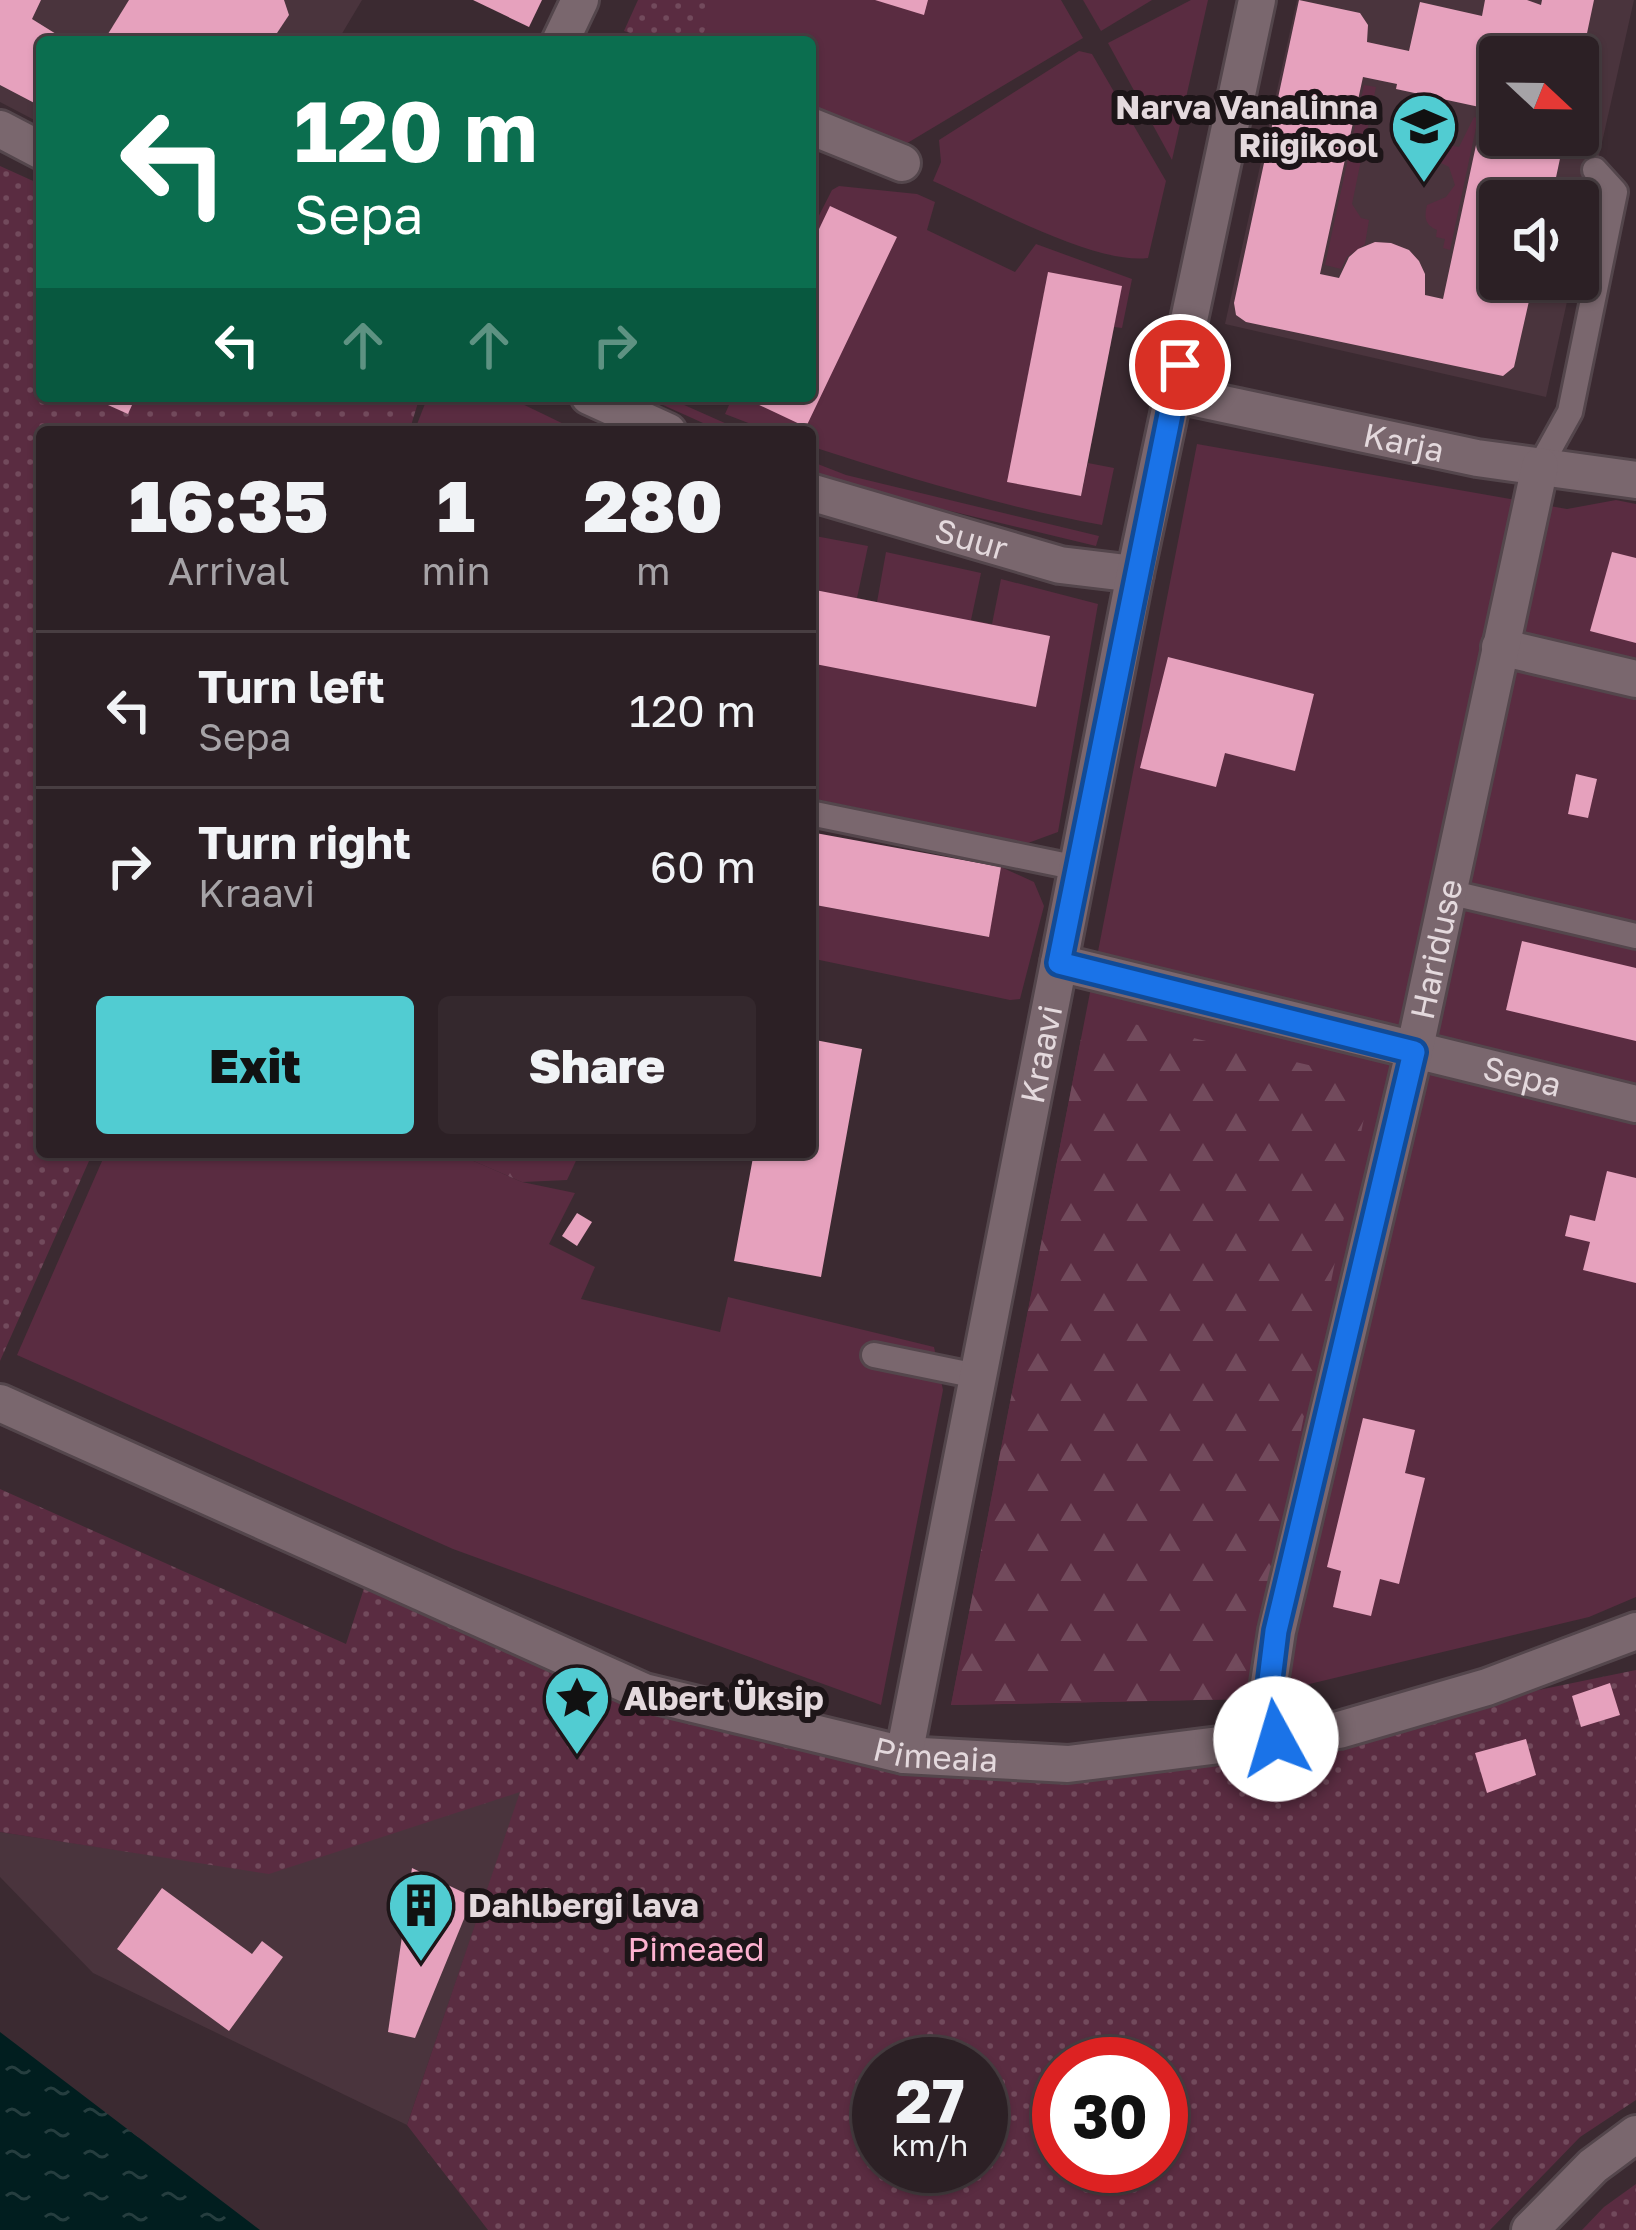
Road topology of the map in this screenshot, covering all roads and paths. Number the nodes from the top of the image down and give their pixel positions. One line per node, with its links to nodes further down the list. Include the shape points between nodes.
1 (1257, 0): 7 (street, Kraavi)
2 (816, 128): 5 (street)
3 (0, 129): 4 (street)
4 (36, 148)
5 (902, 163)
6 (1595, 170): 10 (lane, Hariduse, via 1615,192 1570,412)
7 (1172, 393): 10 (street, Karja); 13 (street, Kraavi)
8 (602, 402): 9 (street)
9 (655, 426)
10 (1540, 466): 11 (street, Karja); 14 (street, Hariduse)
11 (1636, 480)
12 (816, 495): 13 (street, Suur, via 1060,565)
13 (1135, 574): 17 (street, Kraavi)
14 (1500, 647): 15 (street); 18 (street, Hariduse)
15 (1636, 679)
16 (816, 814): 17 (lane)
17 (1078, 868): 20 (street, Kraavi)
18 (1448, 892): 19 (lane); 21 (street, Hariduse)
19 (1636, 936)
20 (1059, 963): 21 (street, Sepa); 24 (street, Kraavi)
21 (1414, 1052): 22 (street, Sepa); 27 (street, Hariduse, via 1276,1631 1268,1696)
22 (1636, 1104)
23 (874, 1355): 24 (lane)
24 (977, 1376): 28 (street, Kraavi)
25 (0, 1402): 28 (street, Pimeaia, via 644,1692)
26 (1636, 1631): 27 (street, Pimeaia, via 1487,1687 1339,1730)
27 (1276, 1739): 28 (street, Pimeaia, via 1068,1764)
28 (904, 1755)
29 (1636, 2134): 30 (street)
30 (1530, 2230)

